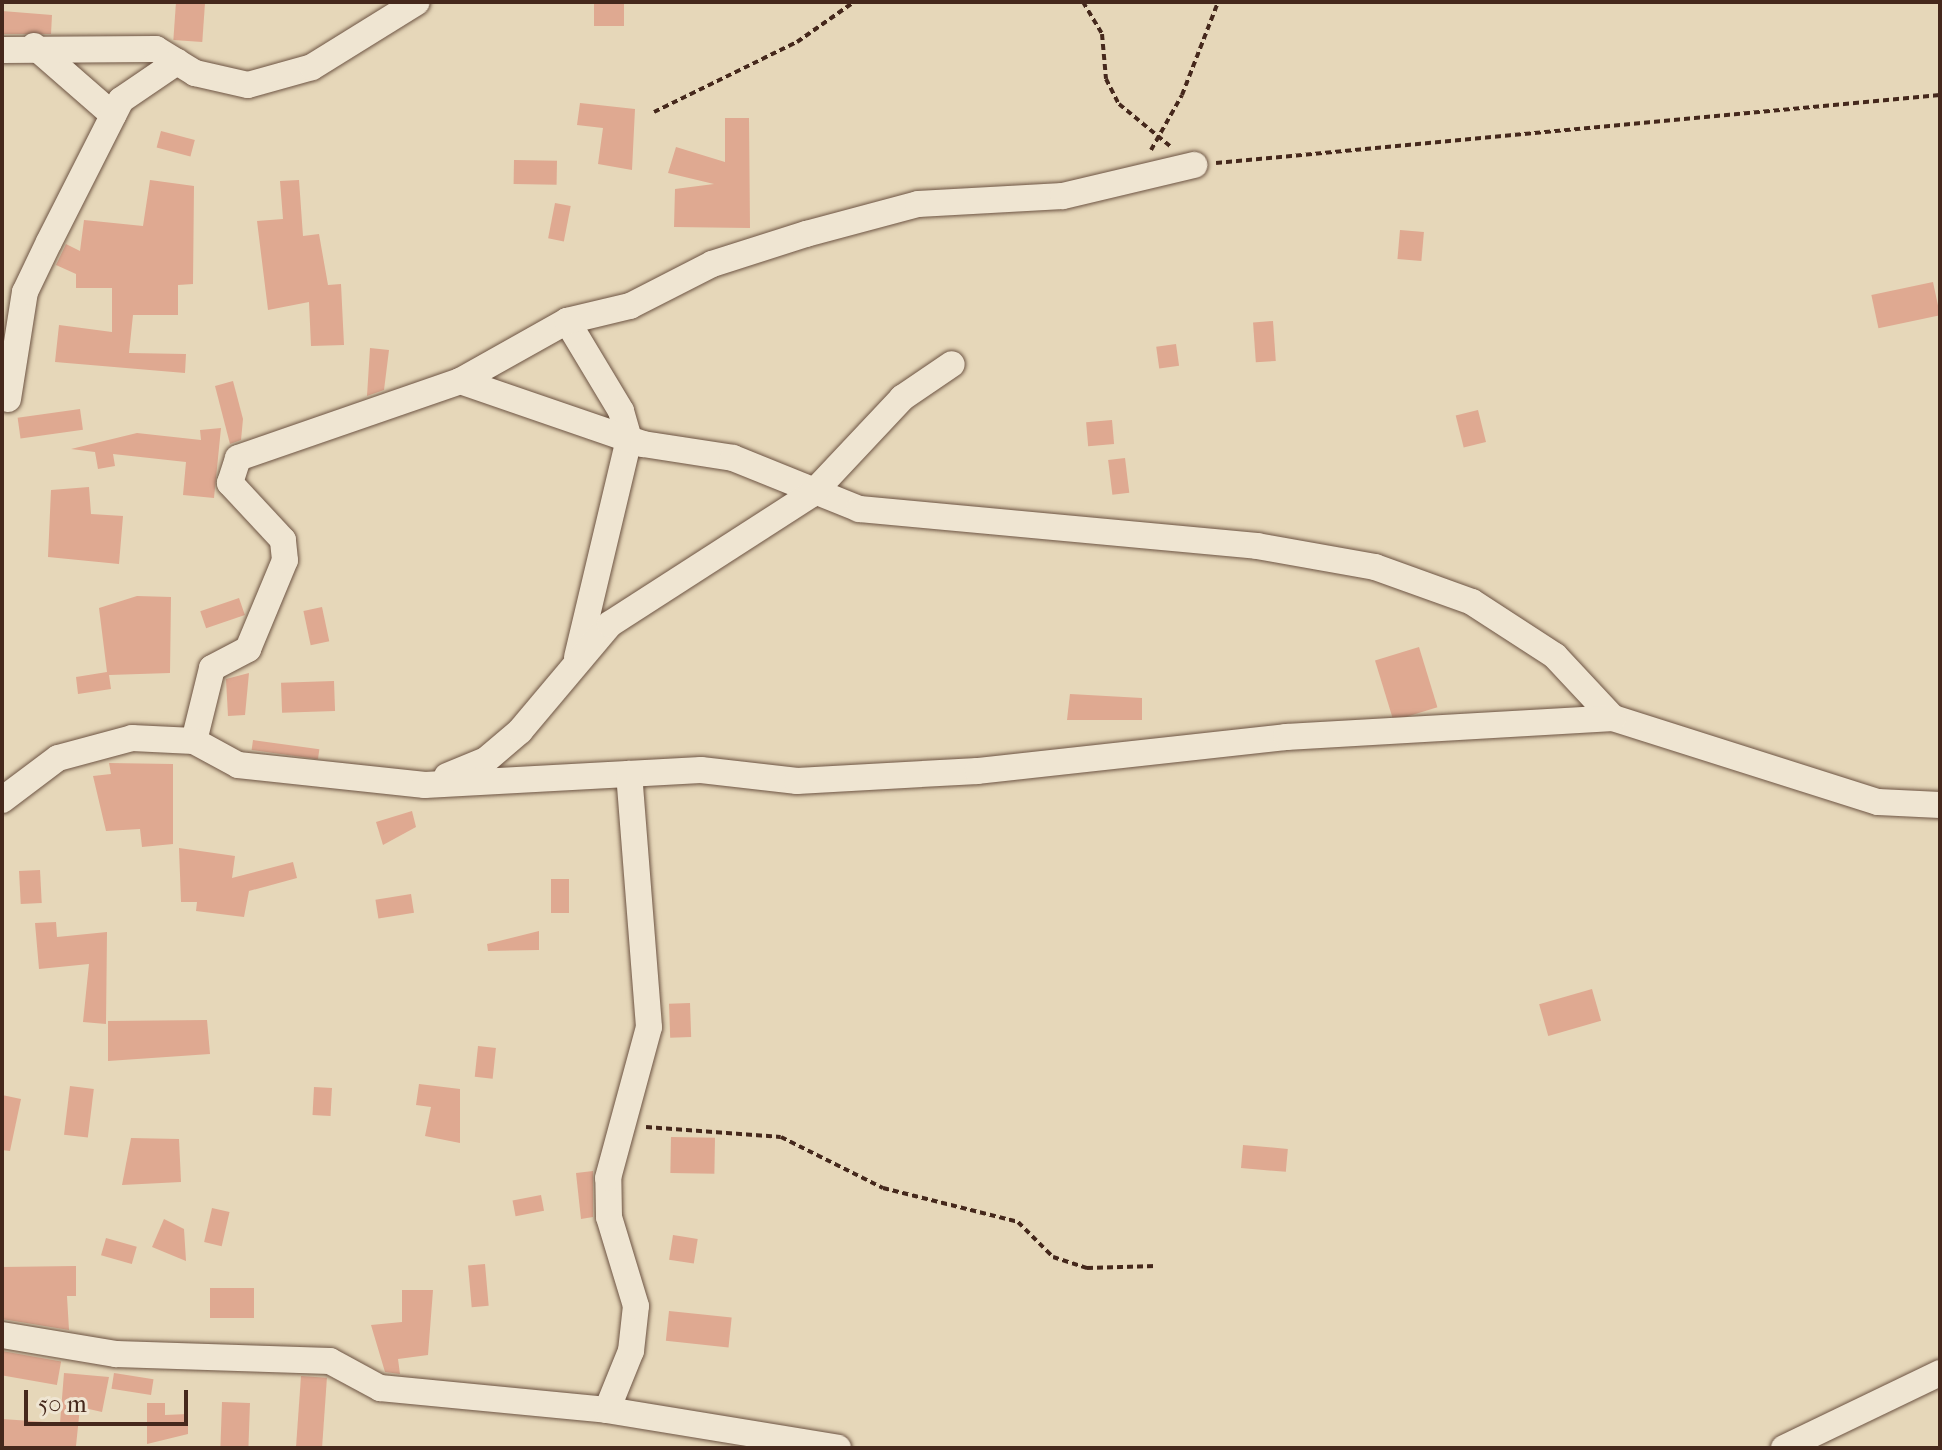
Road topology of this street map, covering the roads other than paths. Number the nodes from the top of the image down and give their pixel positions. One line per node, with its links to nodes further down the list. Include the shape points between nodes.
1 (417, 2): 4 (street, via 312,67 248,85)
2 (34, 46): 3 (street); 4 (street, via 156,49); 5 (street)
3 (2, 50)
4 (177, 62): 5 (street, via 121,100)
5 (113, 115): 10 (street, via 25,292)
6 (1194, 165): 7 (street, via 1063,196 918,204 712,264 630,306)
7 (567, 321): 9 (street); 11 (street, via 621,411)
8 (952, 364): 12 (street, via 902,398)
9 (460, 381): 11 (street); 15 (street, via 238,458 230,483 283,540 285,560 248,649 212,668)
10 (8, 399)
11 (629, 439): 12 (street, via 733,458); 13 (street)
12 (812, 494): 13 (street, via 610,624); 14 (street, via 859,509 1257,546 1375,567 1472,602 1555,656)
13 (577, 660): 17 (street, via 486,760)
14 (1613, 718): 16 (street, via 1286,737 909,776 797,781 701,770); 19 (street, via 1878,802)
15 (194, 741): 17 (street, via 238,765); 18 (street, via 101,744 58,758)
16 (629, 774): 17 (street); 22 (street, via 649,1027 620,1126 609,1217 636,1306 631,1351)
17 (425, 785)
18 (2, 800)
19 (1940, 805)
20 (2, 1335): 22 (street, via 116,1354 330,1361 380,1388)
21 (1940, 1373): 24 (street)
22 (607, 1410): 23 (street)
23 (838, 1448)
24 (1784, 1448)

